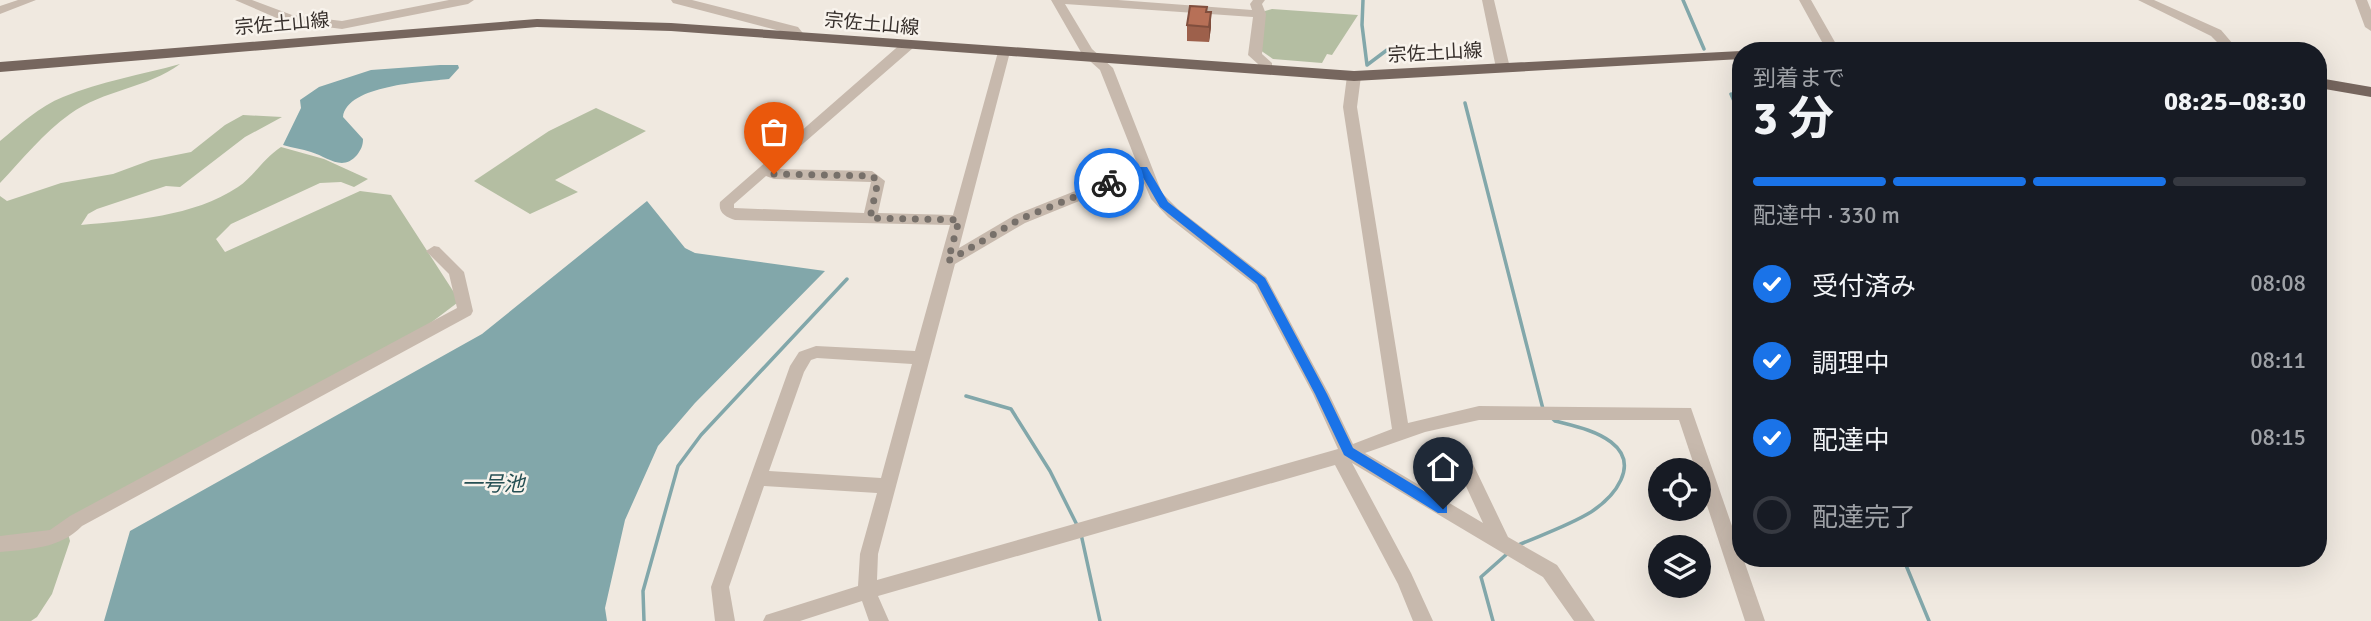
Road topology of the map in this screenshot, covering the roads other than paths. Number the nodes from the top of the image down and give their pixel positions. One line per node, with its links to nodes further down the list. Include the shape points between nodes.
1 (30, 0): 12 (street)
2 (241, 0): 13 (street, via 304,22 342,25)
3 (468, 0): 13 (street)
4 (677, 0): 16 (street, via 793,30)
5 (1057, 0): 22 (street, via 1087,51)
6 (1066, 0): 11 (street)
7 (1488, 0): 24 (street)
8 (1805, 0): 17 (street)
9 (2144, 0): 18 (street, via 2216,33)
10 (2361, 0): 14 (street)
11 (1259, 7): 25 (street, via 1255,55 1265,63)
12 (0, 10)
13 (402, 15): 15 (street)
14 (2371, 27)
15 (399, 33): 16 (main road, 宗佐土山線, via 596,23); 23 (main road, 宗佐土山線)
16 (800, 37): 19 (main road, 宗佐土山線)
17 (1829, 42)
18 (2224, 42)
19 (908, 45): 20 (main road, 宗佐土山線); 30 (street)
20 (1004, 52): 22 (main road, 宗佐土山線); 32 (street)
21 (1732, 55): 24 (main road, 宗佐土山線)
22 (1097, 58): 25 (main road, 宗佐土山線); 29 (street, via 1106,68)
23 (0, 67)
24 (1503, 68): 26 (main road, 宗佐土山線)
25 (1265, 70): 26 (main road, 宗佐土山線)
26 (1354, 76): 36 (street, via 1350,107)
27 (2327, 84): 28 (main road)
28 (2371, 92)
29 (1144, 169): 34 (street, via 1020,219); 37 (street, via 1164,204 1261,281 1321,394)
30 (764, 170): 31 (street, via 872,176 878,181); 31 (street, via 727,202 728,211 735,215)
31 (870, 218): 32 (street)
32 (959, 220): 34 (street)
33 (434, 251): 41 (street, via 456,272 465,311 76,521 69,530 55,537)
34 (948, 261): 35 (street)
35 (921, 358): 39 (street, via 816,352 805,356); 40 (street)
36 (1401, 431): 37 (street); 43 (street, via 1479,412 1685,412)
37 (1344, 454): 42 (street); 45 (street); 49 (street, via 1352,484)
38 (1467, 469): 42 (street)
39 (758, 478): 40 (street); 46 (street, via 720,587)
40 (886, 486): 45 (street, via 869,554)
41 (0, 544)
42 (1503, 545): 50 (street, via 1549,571)
43 (1732, 552)
44 (1737, 567): 51 (street)
45 (867, 591): 47 (street); 48 (street)
46 (725, 621)
47 (774, 621)
48 (879, 621)
49 (1423, 621)
50 (1585, 621)
51 (1755, 621)

